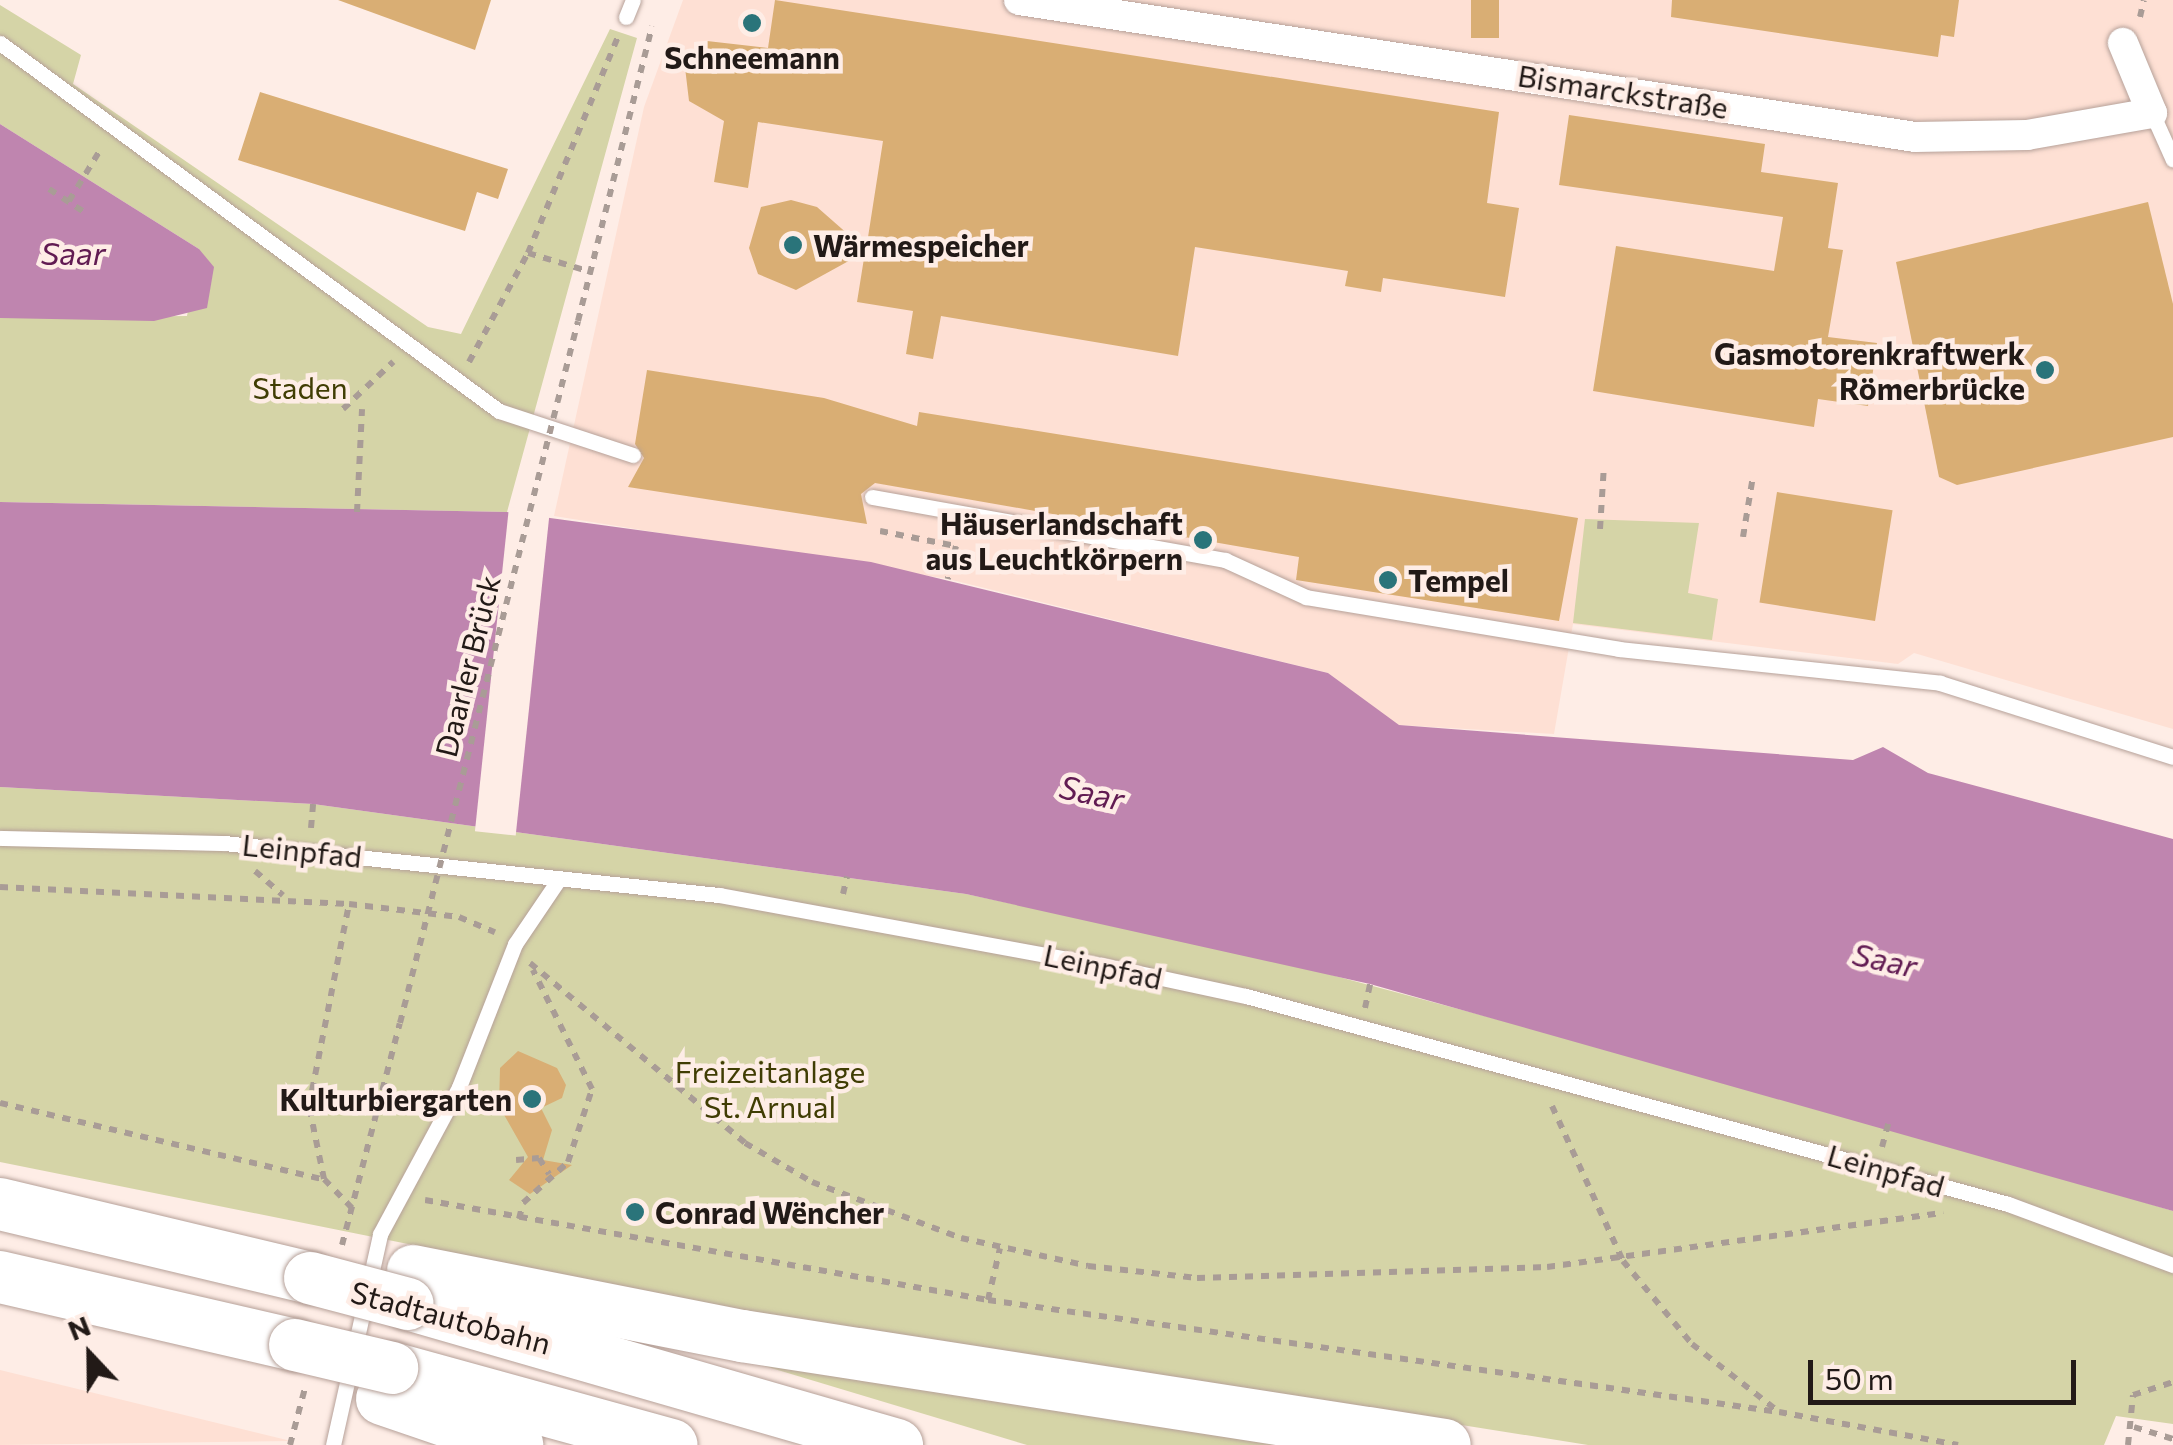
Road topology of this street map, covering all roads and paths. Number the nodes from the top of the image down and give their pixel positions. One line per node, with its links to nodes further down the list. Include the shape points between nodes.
1 (633, 0): 3 (lane)
2 (1018, 0): 7 (street, Bismarckstraße, via 1915,138 2027,135)
3 (626, 17): 13 (path)
4 (654, 17): 14 (path, Daarler Brück)
5 (0, 43): 15 (lane)
6 (2123, 43): 7 (street)
7 (2152, 114): 9 (lane)
8 (100, 151): 11 (path)
9 (2173, 160)
10 (49, 189): 11 (path)
11 (68, 201): 12 (path)
12 (84, 212)
13 (528, 253): 14 (path); 16 (path)
14 (590, 272): 47 (path, Daarler Brück, bridge, via 352,1208)
15 (413, 346): 16 (lane); 17 (path)
16 (456, 378): 19 (lane, via 524,424)
17 (343, 409)
18 (362, 410): 23 (path)
19 (634, 455)
20 (1604, 466): 24 (path)
21 (1753, 476): 27 (path)
22 (872, 497): 30 (lane, via 1225,560 1306,597 1620,649 1940,682)
23 (358, 512)
24 (1600, 529)
25 (880, 531): 28 (path)
26 (924, 532): 28 (path)
27 (1744, 537)
28 (917, 540): 29 (path, via 956,546)
29 (948, 579)
30 (2173, 757)
31 (313, 804): 32 (path)
32 (310, 836)
33 (0, 838): 34 (lane, Leinpfad, via 224,842)
34 (559, 879): 37 (lane); 41 (lane, Leinpfad, via 719,896 1064,958)
35 (0, 886): 36 (path)
36 (350, 904): 37 (path, via 458,917); 47 (path, via 311,1079)
37 (513, 949): 38 (path); 48 (lane, via 459,1088)
38 (532, 964): 46 (path, via 592,1089 568,1162); 52 (path, via 746,1144 873,1207)
39 (1370, 984): 40 (path)
40 (1365, 1011)
41 (1537, 1074): 50 (lane, Leinpfad); 53 (path)
42 (0, 1104): 47 (path)
43 (1888, 1124): 44 (path)
44 (1880, 1156)
45 (516, 1160): 46 (path, via 539,1158)
46 (549, 1174): 51 (path)
47 (324, 1180)
48 (399, 1195): 51 (path); 59 (lane, via 380,1234)
49 (0, 1204): 56 (highway, via 60,1217 190,1222)
50 (2008, 1204): 53 (path); 54 (lane, Leinpfad)
51 (519, 1219): 57 (path)
52 (1000, 1248): 53 (path, via 1197,1278); 57 (path)
53 (1623, 1261): 60 (path, via 1692,1344)
54 (2173, 1265)
55 (21, 1282): 59 (highway, bridge, via 292,1358)
56 (411, 1288): 66 (highway, Stadtautobahn); 67 (highway)
57 (988, 1300): 60 (path)
58 (2173, 1382): 61 (path, via 2133,1395)
59 (370, 1393): 63 (lane); 64 (highway); 65 (highway)
60 (1778, 1412): 68 (path)
61 (2134, 1427): 62 (path); 69 (path)
62 (2173, 1440)
63 (333, 1445)
64 (517, 1445)
65 (672, 1445)
66 (897, 1445)
67 (1445, 1445)
68 (1958, 1445)
69 (2128, 1445)

